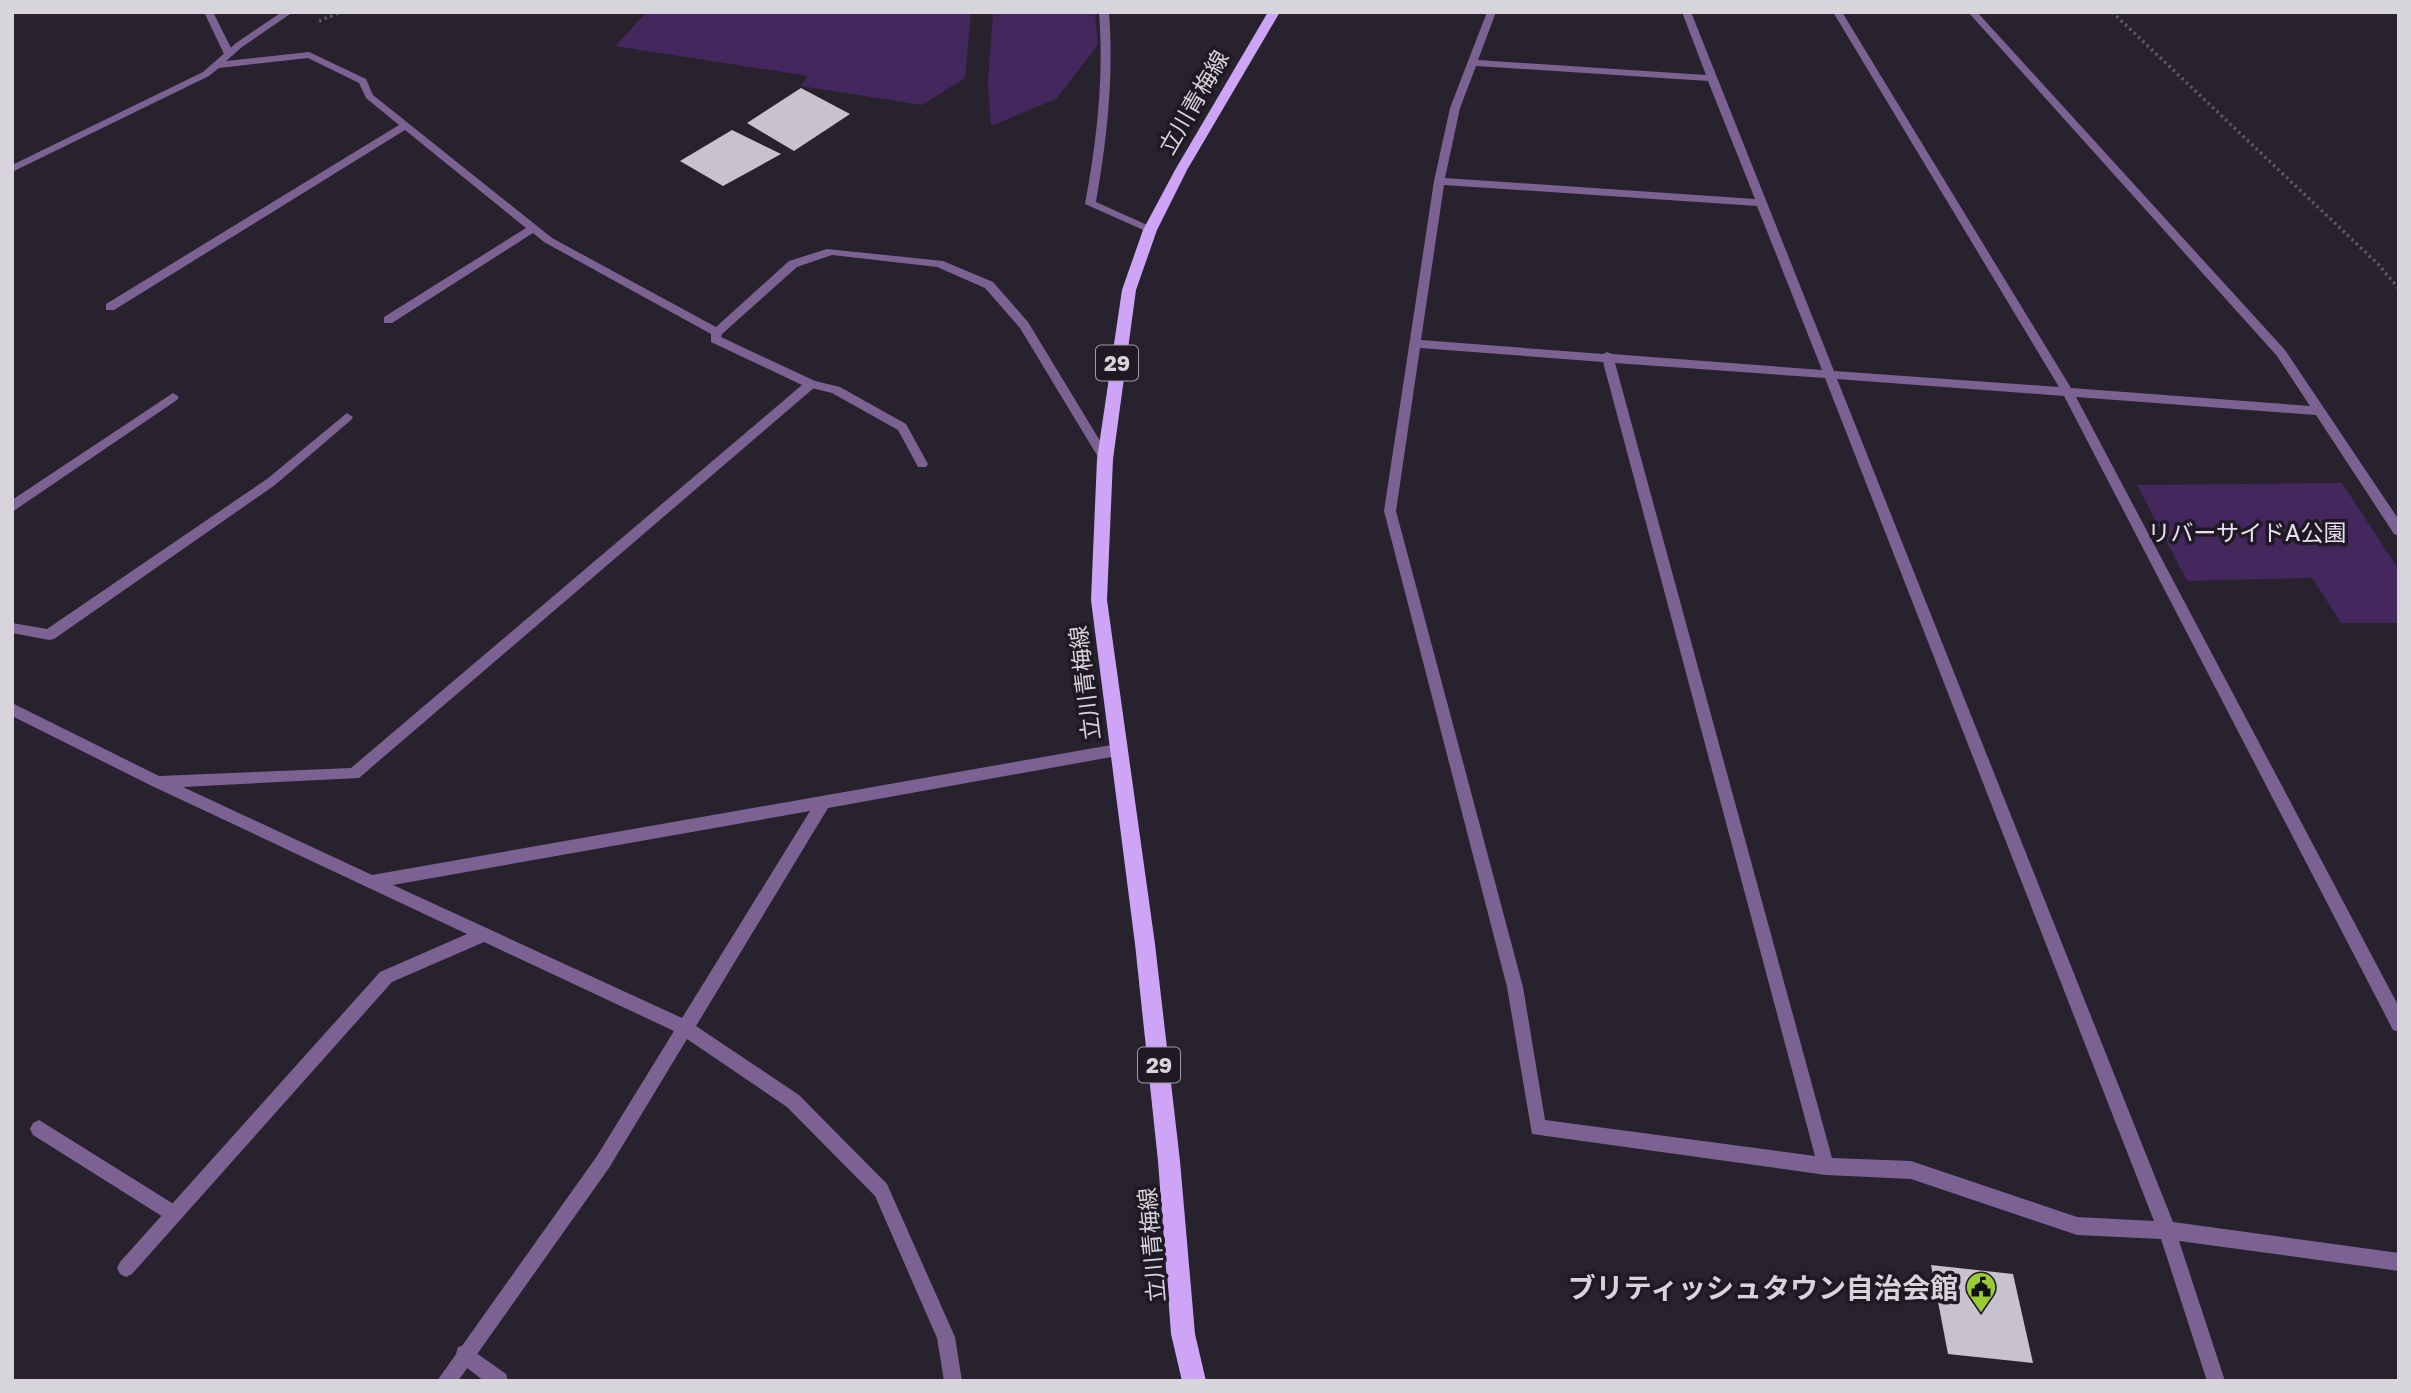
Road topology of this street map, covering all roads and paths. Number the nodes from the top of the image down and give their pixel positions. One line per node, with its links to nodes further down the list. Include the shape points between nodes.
1 (208, 12): 10 (street)
2 (289, 12): 10 (street)
3 (1104, 12): 19 (street, via 1104,125 1090,204)
4 (1274, 12): 19 (main road, 立川青梅線 / 29)
5 (1492, 12): 11 (street)
6 (1686, 12): 13 (street)
7 (1837, 12): 28 (street)
8 (1972, 12): 30 (street, via 2281,353)
9 (2112, 12): 20 (path)
10 (229, 54): 12 (street)
11 (1473, 63): 13 (street); 16 (street, via 1455,107)
12 (217, 65): 14 (street, via 309,55 363,81 369,96); 15 (street)
13 (1713, 78): 17 (street)
14 (404, 127): 18 (street); 21 (street)
15 (12, 169)
16 (1439, 181): 17 (street); 24 (street)
17 (1760, 203): 26 (street)
18 (533, 228): 22 (street); 23 (street, via 605,273)
19 (1150, 230): 32 (main road, 立川青梅線 / 29, via 1129,290)
20 (2399, 289)
21 (110, 307)
22 (388, 320)
23 (717, 332): 27 (street, via 715,339); 32 (street, via 793,264 831,251 939,264 989,285 1024,325)
24 (1417, 344): 25 (street); 46 (street, via 1390,511 1515,987 1538,1128)
25 (1607, 356): 26 (street); 46 (street)
26 (1830, 374): 28 (street); 48 (street)
27 (811, 384): 33 (street, via 836,390 902,427); 39 (street, via 354,774)
28 (2068, 393): 30 (street); 43 (street)
29 (173, 397): 34 (street)
30 (2320, 411): 35 (street)
31 (347, 417): 36 (street, via 271,482 49,635)
32 (1105, 459): 38 (main road, 立川青梅線 / 29, via 1099,600)
33 (922, 464)
34 (12, 507)
35 (2399, 531)
36 (12, 628)
37 (12, 709): 39 (street)
38 (1117, 750): 40 (street); 55 (main road, 立川青梅線 / 29, via 1147,957 1183,1334)
39 (157, 782): 41 (street)
40 (823, 803): 41 (street); 44 (street)
41 (371, 882): 42 (street)
42 (483, 935): 44 (street); 47 (street, via 386,976)
43 (2399, 1024)
44 (683, 1027): 51 (street, via 603,1162); 54 (street, via 793,1101 881,1190 946,1337)
45 (39, 1129): 47 (street)
46 (1826, 1166): 48 (street, via 1911,1170 2077,1226)
47 (174, 1214): 50 (street)
48 (2167, 1230): 49 (street); 56 (street)
49 (2399, 1262)
50 (126, 1268)
51 (465, 1354): 52 (street); 53 (street)
52 (446, 1381)
53 (499, 1381)
54 (953, 1381)
55 (1194, 1381)
56 (2216, 1381)

